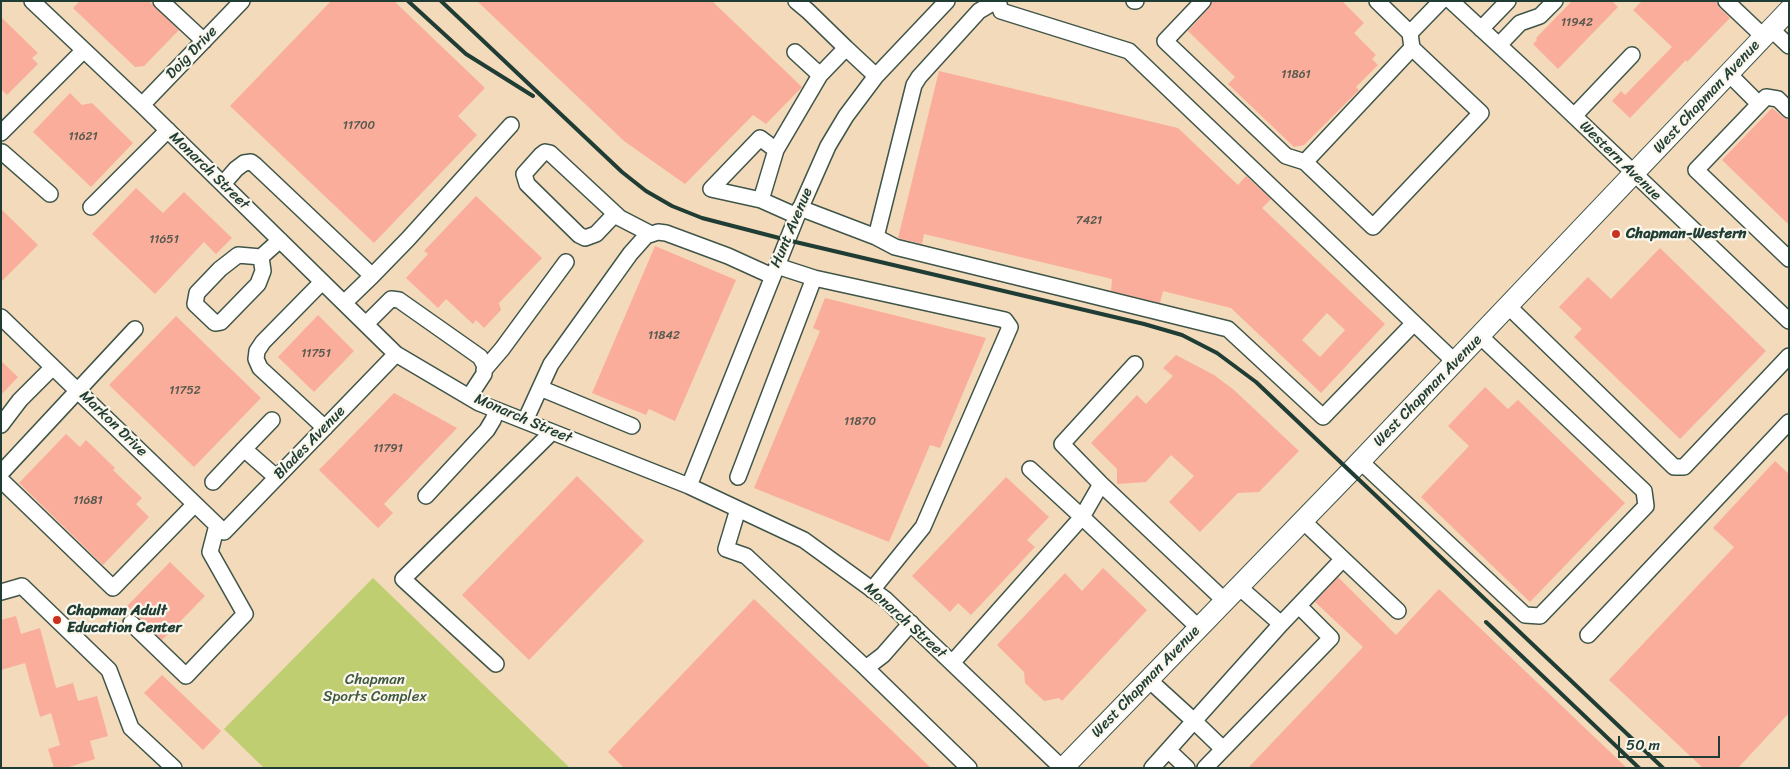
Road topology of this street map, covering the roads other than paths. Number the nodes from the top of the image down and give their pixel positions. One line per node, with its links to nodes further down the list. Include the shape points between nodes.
1 (32, 1): 14 (street, Monarch Street)
2 (161, 1): 18 (street)
3 (796, 1): 22 (street)
4 (947, 1): 28 (street, Hunt Avenue)
5 (997, 1): 47 (street, via 979,11 918,77); 60 (street, via 1001,11 1129,51)
6 (1203, 1): 38 (street, via 1165,41 1286,156)
7 (1377, 1): 19 (street)
8 (1441, 1): 19 (street)
9 (1451, 1): 16 (street, Western Avenue)
10 (1508, 1): 16 (street)
11 (1555, 1): 20 (street, via 1540,16 1520,23)
12 (1726, 1): 17 (street)
13 (232, 5): 18 (street, Doig Drive)
14 (48, 7): 23 (street, Monarch Street)
15 (1789, 10): 17 (main road, West Chapman Avenue)
16 (1481, 29): 20 (street, Western Avenue)
17 (1768, 33): 21 (street); 26 (main road, West Chapman Avenue)
18 (204, 41): 30 (street, Doig Drive)
19 (1411, 41): 38 (street); 38 (street, via 1481,113 1373,227)
20 (1499, 45): 32 (street, Western Avenue)
21 (1789, 46)
22 (846, 48): 27 (street); 28 (street)
23 (84, 50): 30 (street, Monarch Street); 35 (street)
24 (795, 52): 27 (street)
25 (1632, 55): 32 (street)
26 (1729, 74): 29 (street); 39 (main road, West Chapman Avenue)
27 (820, 75): 36 (street)
28 (876, 76): 44 (street, Hunt Avenue, via 828,146)
29 (1759, 104): 31 (street, via 1766,97 1778,99); 50 (street, via 1696,170)
30 (142, 105): 34 (street, Monarch Street)
31 (1789, 110)
32 (1574, 116): 39 (street, Western Avenue)
33 (511, 125): 53 (street)
34 (168, 130): 40 (street, Monarch Street); 43 (street)
35 (1, 134)
36 (776, 150): 42 (street); 42 (street, via 760,138 711,189)
37 (2, 152): 41 (street)
38 (1305, 162)
39 (1634, 174): 57 (main road, West Chapman Avenue); 59 (street, Western Avenue)
40 (223, 184): 48 (street, Monarch Street); 53 (street, via 236,169 251,162)
41 (50, 194)
42 (760, 200): 44 (street)
43 (91, 207)
44 (798, 212): 47 (street); 52 (street, Hunt Avenue)
45 (615, 214): 45 (street, via 550,153 541,155 524,174 526,184 585,238 596,234); 46 (street)
46 (651, 234): 52 (street, via 666,233); 70 (street, via 630,254 551,364)
47 (876, 237): 60 (street, via 895,247 1228,328 1322,417)
48 (280, 240): 49 (street); 55 (street, Monarch Street)
49 (261, 257): 49 (street, via 238,255 197,293 195,304 215,323 221,322 258,284 263,271)
50 (1789, 259)
51 (566, 262): 69 (street)
52 (775, 271): 54 (street); 90 (street, Hunt Avenue)
53 (372, 276): 56 (street)
54 (814, 278): 86 (street); 98 (street, via 1005,320 1010,327 923,527)
55 (322, 282): 56 (street, Monarch Street); 79 (street, via 264,342 257,351 256,359 260,368)
56 (344, 303): 61 (street, Monarch Street)
57 (1508, 306): 63 (main road, West Chapman Avenue); 65 (street, via 1674,467 1684,467)
58 (1, 316): 68 (street, Markon Drive)
59 (1788, 320)
60 (1414, 323): 66 (street)
61 (366, 324): 64 (street, Monarch Street); 69 (street, via 391,299 399,300 480,357)
62 (135, 329): 71 (street)
63 (1480, 336): 66 (main road, West Chapman Avenue); 82 (street, via 1644,492 1646,506 1540,616 1525,615)
64 (396, 354): 72 (street, Monarch Street); 79 (street, Blades Avenue)
65 (1789, 356)
66 (1455, 362): 82 (main road, West Chapman Avenue)
67 (1135, 364): 89 (street, via 1062,444)
68 (53, 367): 71 (street, Markon Drive); 77 (street, via 20,400)
69 (484, 370): 72 (street)
70 (540, 388): 75 (street); 78 (street)
71 (78, 390): 84 (street); 92 (street, Markon Drive)
72 (469, 397): 73 (street, Monarch Street)
73 (497, 410): 75 (street, Monarch Street); 91 (street, via 487,430)
74 (272, 420): 81 (street)
75 (525, 421): 80 (street, Monarch Street)
76 (1789, 422): 107 (street)
77 (1, 425)
78 (632, 426)
79 (325, 428): 85 (street, Blades Avenue)
80 (552, 432): 90 (street, Monarch Street); 109 (street, via 402,579)
81 (244, 449): 85 (street); 88 (street)
82 (1360, 461): 95 (main road, West Chapman Avenue)
83 (1030, 469): 94 (street)
84 (1, 473)
85 (276, 477): 96 (street, Blades Avenue)
86 (738, 477)
87 (1, 480): 92 (street, via 113,588)
88 (213, 482)
89 (1102, 484): 94 (street); 100 (street)
90 (689, 486): 93 (street, Monarch Street)
91 (426, 496)
92 (195, 504): 96 (street, Markon Drive)
93 (738, 509): 98 (street, Monarch Street, via 804,540); 110 (street, via 726,549 746,556)
94 (1082, 517): 106 (street); 108 (street)
95 (1303, 520): 97 (street); 100 (main road, West Chapman Avenue)
96 (221, 529): 103 (street, via 210,552 245,614 186,676)
97 (1343, 559): 101 (street); 102 (street)
98 (872, 590): 104 (street, Monarch Street)
99 (1, 592): 115 (street, via 22,586 109,670 132,728)
100 (1232, 594): 105 (street); 106 (main road, West Chapman Avenue)
101 (1299, 606): 105 (street); 113 (street, via 1331,638)
102 (1398, 611)
103 (131, 623)
104 (911, 624): 108 (street, Monarch Street); 110 (street, via 883,655)
105 (1281, 624): 112 (street)
106 (1199, 628): 111 (main road, West Chapman Avenue)
107 (1588, 635)
108 (952, 663): 117 (street, Monarch Street)
109 (496, 664)
110 (866, 668): 116 (street)
111 (1149, 680): 112 (street); 117 (main road, West Chapman Avenue)
112 (1194, 722): 113 (street); 114 (street)
113 (1224, 749): 120 (street)
114 (1168, 750): 118 (street); 119 (street)
115 (174, 768)
116 (969, 768)
117 (1062, 768)
118 (1152, 768)
119 (1187, 768)
120 (1205, 768)

